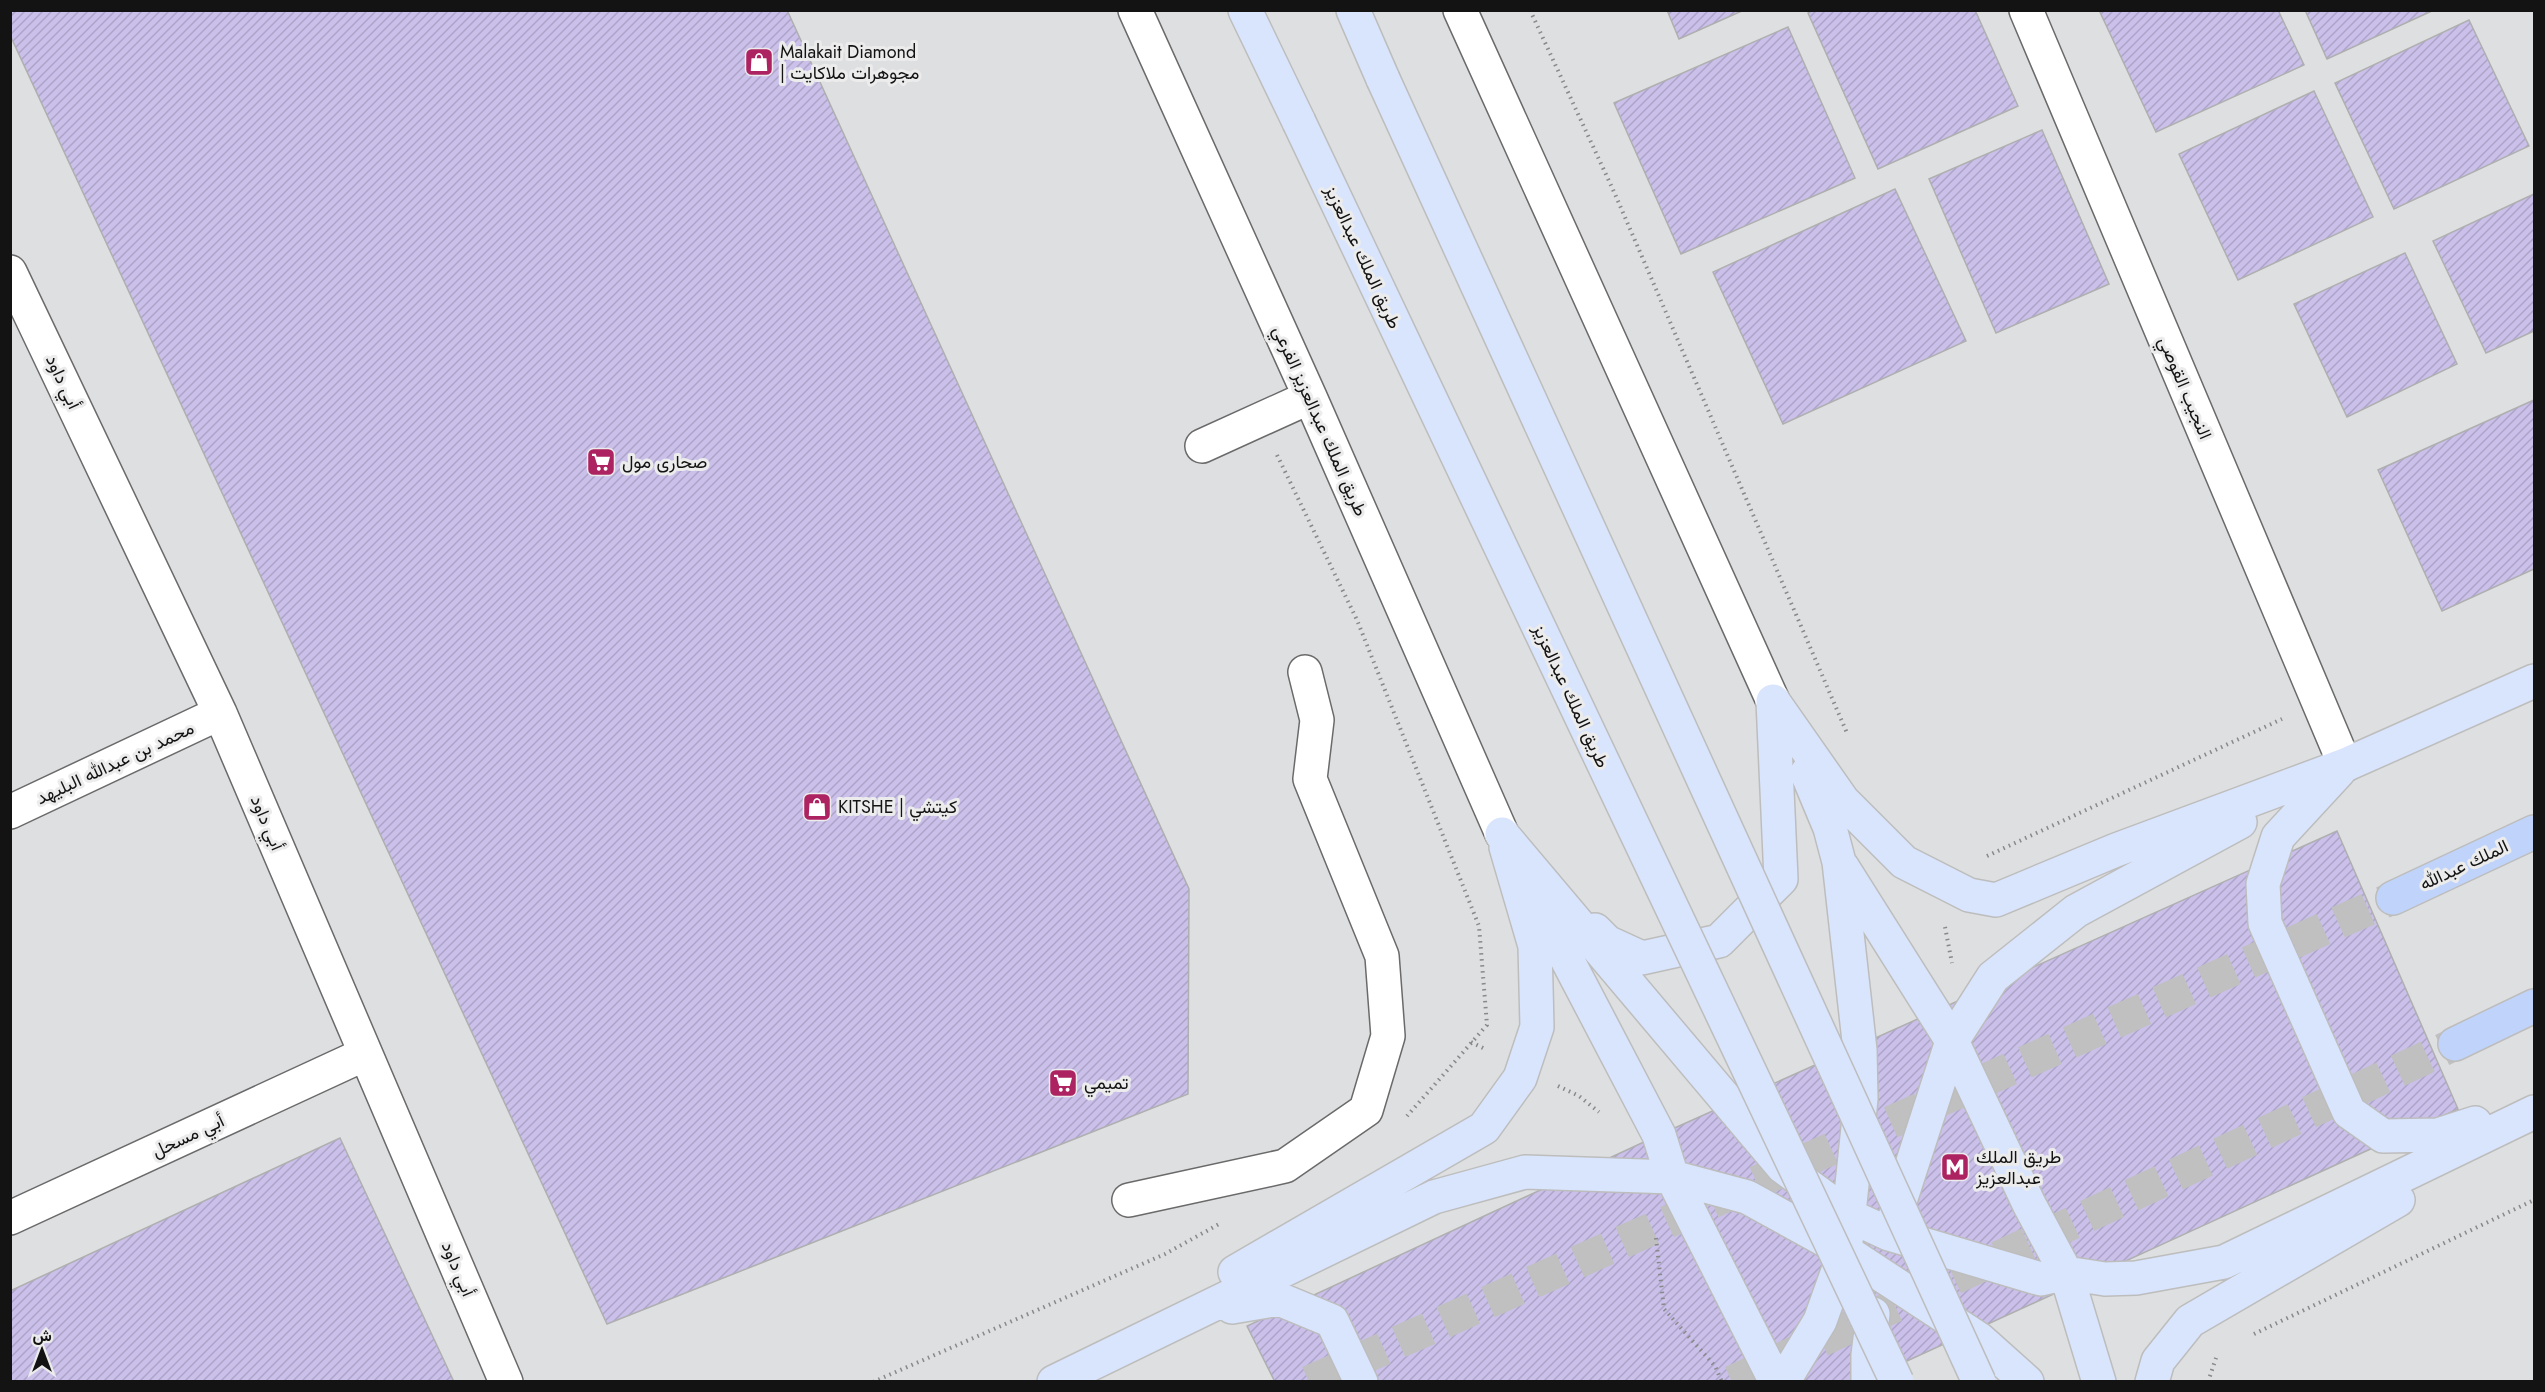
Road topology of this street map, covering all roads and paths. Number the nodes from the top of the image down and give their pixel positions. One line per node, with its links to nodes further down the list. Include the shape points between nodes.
1 (1135, 10): 8 (street, طريق الملك عبدالعزيز الفرعي)
2 (1245, 10): 58 (main road, طريق الملك عبدالعزيز, bridge)
3 (1353, 10): 59 (main road, bridge)
4 (1530, 10): 16 (path, via 1615,194)
5 (2025, 10): 14 (street, النجيب القوصي)
6 (1467, 13): 13 (street)
7 (10, 272): 15 (street, أبي داود)
8 (1310, 397): 9 (street); 20 (street, طريق الملك عبدالعزيز الفرعي)
9 (1260, 420): 10 (street); 26 (path, via 1357,620 1479,926 1487,1025)
10 (1202, 446)
11 (1305, 672): 36 (street, via 1317,720 1310,779 1382,956 1388,1036 1366,1110 1284,1166)
12 (2535, 681): 17 (main road)
13 (1773, 701): 17 (main road, via 1843,801 1904,862 1969,895 1996,900 2116,850); 20 (main road, via 1781,879 1719,941 1642,958 1607,942); 22 (main road, via 1830,828)
14 (2319, 702): 17 (street, النجيب القوصي); 21 (path)
15 (220, 712): 18 (street, محمد بن عبدالله البليهد); 28 (street, أبي داود)
16 (1850, 740)
17 (2345, 765): 25 (main road, via 2076,911 1993,977); 30 (main road, via 2278,837 2263,884 2265,923 2349,1112 2383,1136 2438,1136)
18 (10, 813)
19 (2535, 832): 23 (highway, الملك عبدالله)
20 (1502, 834): 29 (main road, via 1535,946 1537,1027); 35 (main road, via 1659,1135); 38 (main road, via 1783,1167)
21 (1984, 857)
22 (1839, 862): 25 (main road); 38 (main road, via 1862,1099)
23 (2393, 898)
24 (2535, 1006): 27 (highway)
25 (1953, 1041): 42 (main road); 45 (main road)
26 (1471, 1042): 29 (path); 34 (path, via 1407,1116)
27 (2455, 1044)
28 (365, 1053): 39 (street, أبي مسحل); 48 (street, أبي داود)
29 (1524, 1069): 32 (path, via 1579,1096); 50 (main road, via 1484,1128)
30 (2535, 1102)
31 (2535, 1112): 45 (main road, via 2224,1262 2136,1278)
32 (1603, 1115)
33 (2535, 1120): 62 (main road, via 2190,1321 2158,1360)
34 (1397, 1122)
35 (1672, 1178): 43 (main road, via 1747,1197); 51 (main road, via 1525,1172 1434,1197); 55 (main road)
36 (1129, 1200)
37 (2535, 1200): 46 (path)
38 (1850, 1216): 42 (main road); 43 (main road)
39 (10, 1218)
40 (1225, 1221): 49 (path, via 1165,1254)
41 (1656, 1234): 54 (path, via 1664,1309 1714,1366)
42 (1889, 1234): 44 (main road); 45 (main road, via 2041,1279)
43 (1845, 1251): 44 (main road); 56 (main road, via 1820,1321)
44 (1878, 1274): 57 (main road); 60 (main road, via 1979,1339)
45 (2066, 1274): 61 (main road)
46 (2250, 1335)
47 (2219, 1350): 63 (path)
48 (506, 1382)
49 (873, 1382)
50 (1046, 1382)
51 (1054, 1382)
52 (1060, 1382): 53 (main road, via 1235,1306 1279,1299 1332,1321)
53 (1361, 1382)
54 (1722, 1382)
55 (1776, 1382)
56 (1784, 1382)
57 (1868, 1382)
58 (1897, 1382)
59 (1979, 1382)
60 (2027, 1382)
61 (2099, 1382)
62 (2152, 1382)
63 (2208, 1382)

